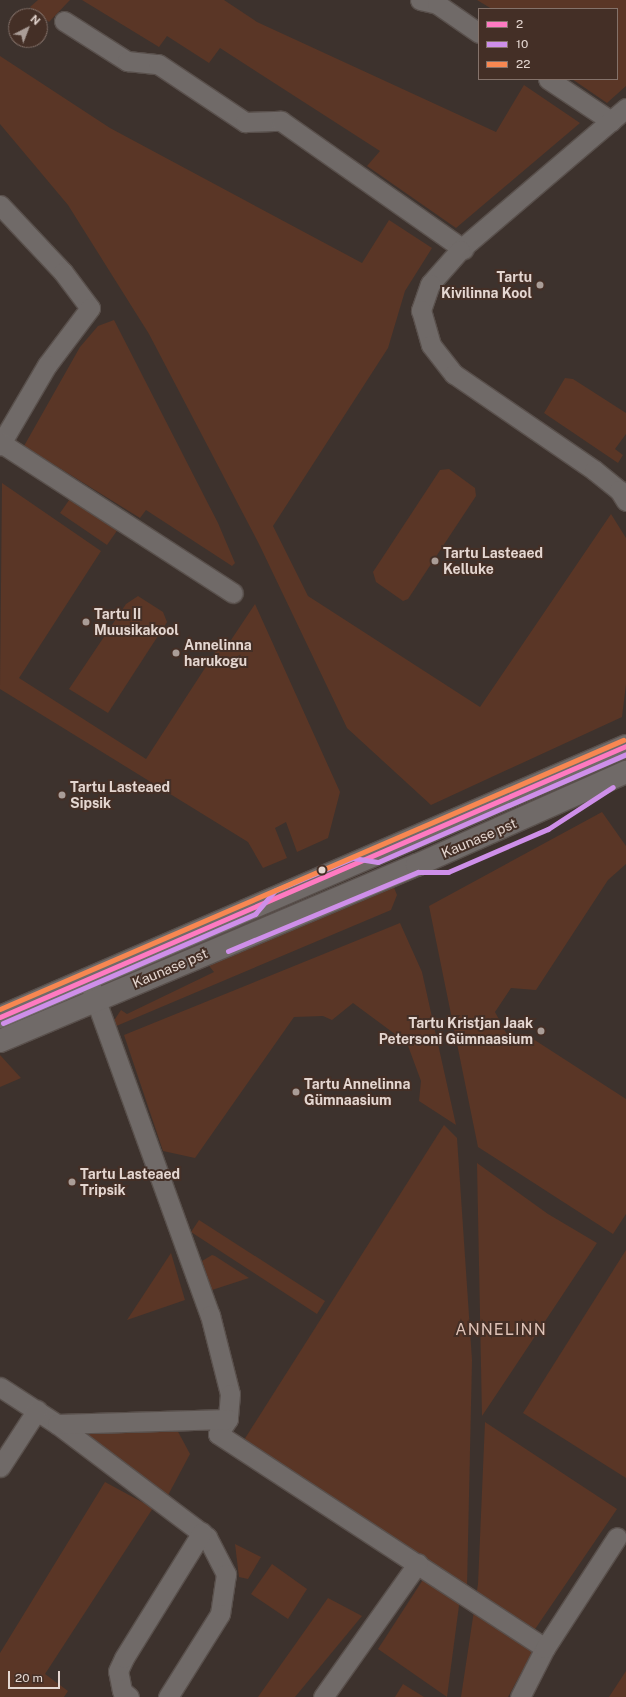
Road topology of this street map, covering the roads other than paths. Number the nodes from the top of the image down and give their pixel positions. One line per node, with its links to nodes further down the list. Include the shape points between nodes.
1 (420, 0): 3 (street, via 437,4)
2 (64, 21): 8 (street, via 127,61 158,64 245,122 281,121)
3 (478, 31)
4 (550, 80): 6 (street)
5 (626, 108): 6 (street)
6 (611, 121): 8 (street)
7 (0, 205): 9 (street, via 63,272 90,308 47,365)
8 (463, 249): 10 (street, via 438,274 424,296 422,320 437,354 454,374 594,470 619,490)
9 (1, 444): 11 (street)
10 (626, 501)
11 (233, 593)
12 (626, 746): 14 (street, Kaunase pst)
13 (626, 772): 15 (street, Kaunase pst)
14 (89, 980): 15 (street); 16 (street, Kaunase pst)
15 (96, 1000): 17 (street, Kaunase pst); 20 (street, via 210,1316 230,1394)
16 (0, 1017)
17 (0, 1041)
18 (0, 1387): 19 (street)
19 (37, 1410): 21 (street); 22 (street)
20 (228, 1420): 21 (street); 25 (street, via 218,1434)
21 (57, 1424): 23 (street)
22 (0, 1467)
23 (202, 1532): 27 (street, via 118,1671 122,1691); 28 (street, via 207,1536 226,1574 220,1614)
24 (617, 1537): 26 (street)
25 (418, 1563): 26 (street); 29 (street)
26 (545, 1648): 30 (street)
27 (128, 1697)
28 (168, 1697)
29 (323, 1697)
30 (520, 1697)

